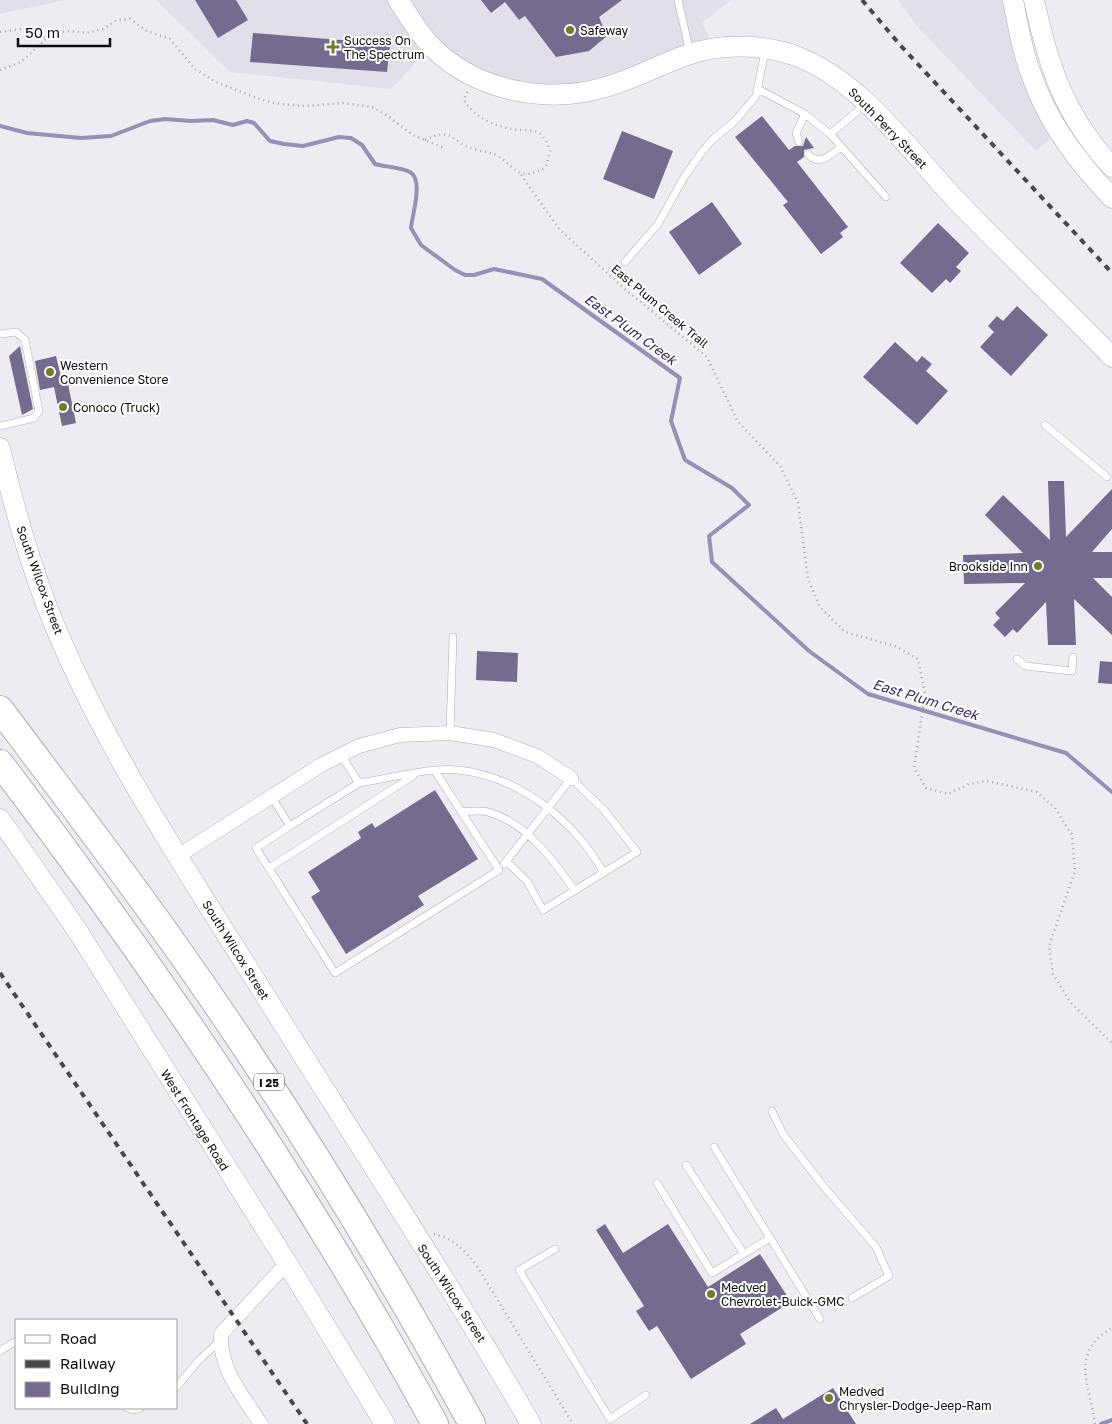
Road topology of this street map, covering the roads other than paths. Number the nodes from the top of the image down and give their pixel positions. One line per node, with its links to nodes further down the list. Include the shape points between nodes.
1 (398, 0): 6 (main road, South Perry Street, via 432,46 457,66 509,89 529,94 576,94 612,85)
2 (678, 0): 6 (lane)
3 (1013, 0): 16 (main road, via 1026,60 1044,106 1068,146)
4 (1034, 0): 14 (main road, via 1046,54 1063,98 1080,128)
5 (766, 48): 6 (main road, South Perry Street, via 715,48); 7 (lane); 8 (main road, South Perry Street, via 814,63 833,74)
6 (690, 54)
7 (758, 89): 9 (lane); 17 (lane, via 747,107 701,153 658,224)
8 (867, 103): 10 (lane); 19 (main road, South Perry Street)
9 (805, 114): 10 (lane); 11 (lane, via 796,133)
10 (830, 134): 12 (lane)
11 (799, 142)
12 (841, 147): 13 (lane, via 820,160); 15 (lane)
13 (808, 154)
14 (1112, 167)
15 (886, 197)
16 (1112, 198)
17 (625, 262)
18 (0, 334): 21 (lane, via 16,332 24,340 39,411 34,418)
19 (1112, 358)
20 (1045, 425): 23 (lane)
21 (0, 426)
22 (0, 448): 43 (main road, South Wilcox Street, via 26,544 61,639 90,701)
23 (1107, 477)
24 (454, 637): 29 (lane)
25 (1073, 657): 26 (lane, via 1072,671 1025,666)
26 (1017, 659)
27 (0, 703): 31 (highway)
28 (0, 709): 31 (highway, I 25)
29 (450, 733): 30 (street, via 380,739); 35 (street, via 478,736 523,749)
30 (341, 755): 36 (lane); 37 (street)
31 (37, 759): 67 (highway, I 25, via 168,935 281,1100 397,1291)
32 (0, 765): 66 (highway, I 25, via 160,980 251,1115 372,1313)
33 (435, 771): 34 (lane); 38 (lane, via 457,770 494,778 527,792); 39 (lane)
34 (415, 774): 36 (lane); 45 (lane)
35 (571, 778): 38 (lane); 47 (lane, via 604,810 637,852)
36 (359, 783): 41 (lane)
37 (271, 796): 41 (lane); 43 (street)
38 (548, 808): 42 (lane); 47 (lane, via 587,844)
39 (460, 812): 42 (lane, via 487,812); 46 (lane)
40 (0, 819): 56 (main road, West Frontage Road, via 77,930)
41 (290, 826): 45 (lane, via 256,848)
42 (526, 835): 44 (lane); 48 (lane, via 547,851)
43 (178, 856): 68 (main road, South Wilcox Street, via 479,1334)
44 (506, 861): 46 (lane); 48 (lane, via 527,881 543,910)
45 (269, 868): 46 (lane, via 335,973)
46 (499, 870)
47 (604, 872): 48 (lane)
48 (575, 890)
49 (772, 1110): 57 (lane, via 783,1134 876,1246 889,1276)
50 (714, 1148): 53 (lane)
51 (686, 1165): 55 (lane)
52 (657, 1184): 55 (lane, via 712,1274)
53 (770, 1238): 55 (lane); 58 (lane)
54 (555, 1248): 63 (lane, via 519,1270 610,1419)
55 (744, 1254)
56 (287, 1263): 59 (street, via 229,1323 221,1334); 65 (main road, West Frontage Road)
57 (852, 1298)
58 (820, 1318)
59 (221, 1340): 62 (lane); 64 (street, via 224,1363 234,1384)
60 (15, 1342): 61 (lane)
61 (0, 1352)
62 (178, 1386)
63 (646, 1395)
64 (261, 1424)
65 (385, 1424)
66 (435, 1424)
67 (472, 1424)
68 (532, 1424)

